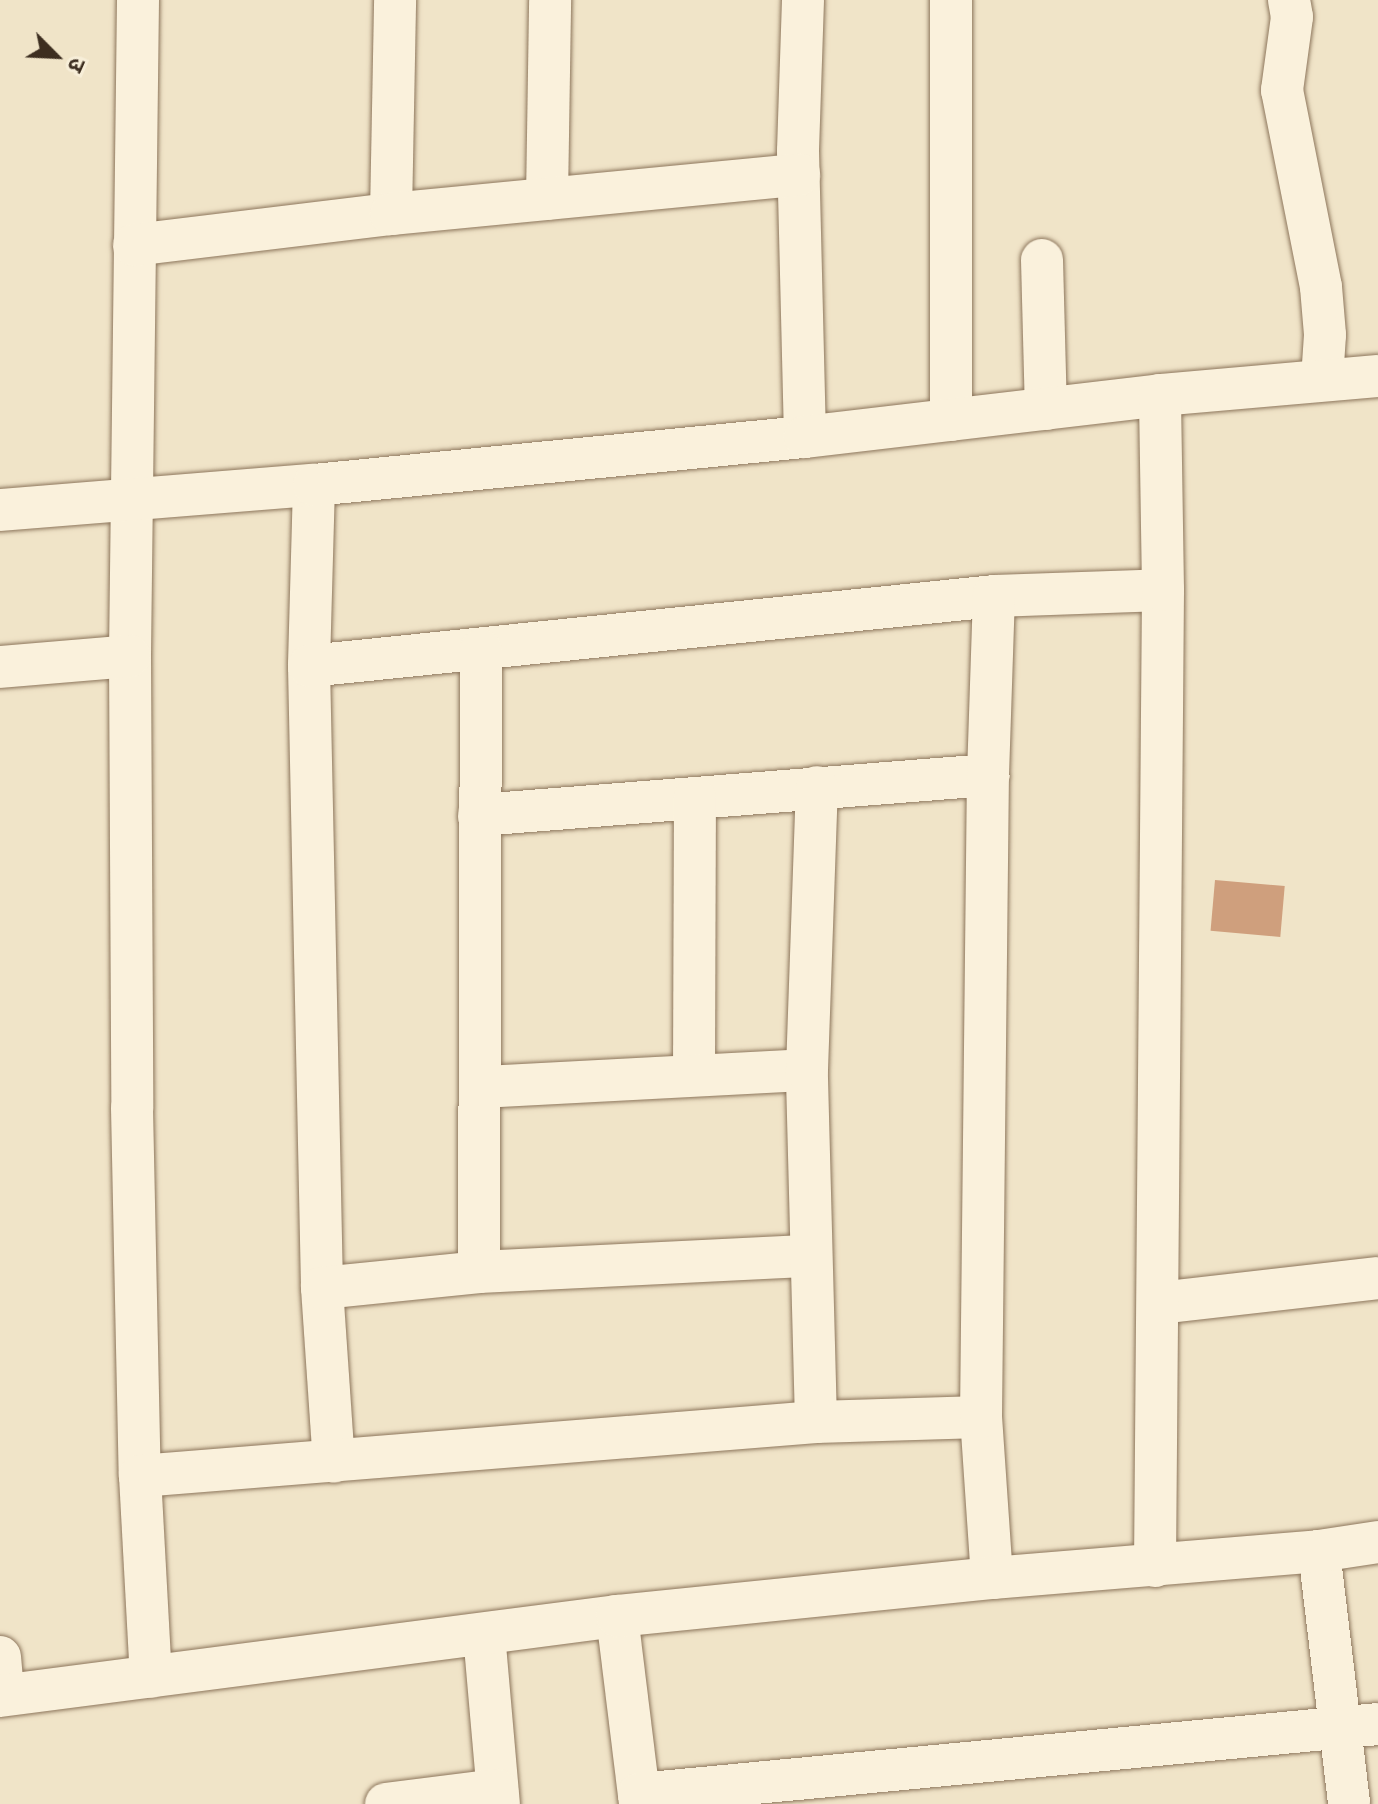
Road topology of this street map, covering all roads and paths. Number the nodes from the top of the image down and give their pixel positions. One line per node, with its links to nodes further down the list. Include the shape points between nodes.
1 (138, 0): 10 (street)
2 (395, 0): 9 (street)
3 (550, 0): 8 (street)
4 (803, 0): 7 (street)
5 (951, 0): 16 (street)
6 (1289, 0): 13 (street, via 1283,102 1321,287)
7 (799, 175): 8 (street); 17 (street)
8 (547, 199): 9 (street)
9 (391, 214): 10 (street)
10 (134, 245): 19 (street)
11 (1042, 260): 15 (street)
12 (1378, 376): 13 (street)
13 (1322, 379): 14 (street)
14 (1160, 395): 15 (street); 21 (street)
15 (1046, 409): 16 (street)
16 (951, 420): 17 (street)
17 (805, 437): 18 (street)
18 (314, 485): 19 (street); 25 (street)
19 (131, 500): 20 (street); 24 (street)
20 (0, 510)
21 (1163, 590): 22 (street); 38 (street)
22 (994, 596): 23 (street); 27 (street)
23 (481, 650): 25 (street); 30 (street)
24 (130, 656): 26 (street); 42 (street)
25 (309, 666): 37 (street)
26 (0, 667)
27 (988, 775): 28 (street); 39 (street)
28 (817, 787): 29 (street); 31 (street)
29 (695, 798): 30 (street); 32 (street)
30 (479, 815): 33 (street)
31 (807, 1070): 32 (street); 34 (street)
32 (694, 1075): 33 (street)
33 (482, 1087): 35 (street)
34 (810, 1256): 35 (street); 40 (street)
35 (479, 1272): 37 (street)
36 (1378, 1278): 38 (street)
37 (322, 1288): 41 (street)
38 (1159, 1303): 45 (street)
39 (981, 1417): 40 (street); 46 (street)
40 (816, 1422): 41 (street)
41 (334, 1462): 42 (street)
42 (140, 1476): 49 (street)
43 (1378, 1542): 44 (street)
44 (1319, 1551): 45 (street); 51 (street)
45 (1155, 1566): 46 (street)
46 (992, 1578): 47 (street)
47 (617, 1616): 48 (street); 53 (street)
48 (484, 1634): 49 (street); 52 (street)
49 (151, 1677): 50 (street)
50 (1, 1683)
51 (1359, 1727): 53 (street); 55 (street)
52 (498, 1797): 54 (street)
53 (640, 1799)
54 (386, 1804)
55 (1349, 1804)

